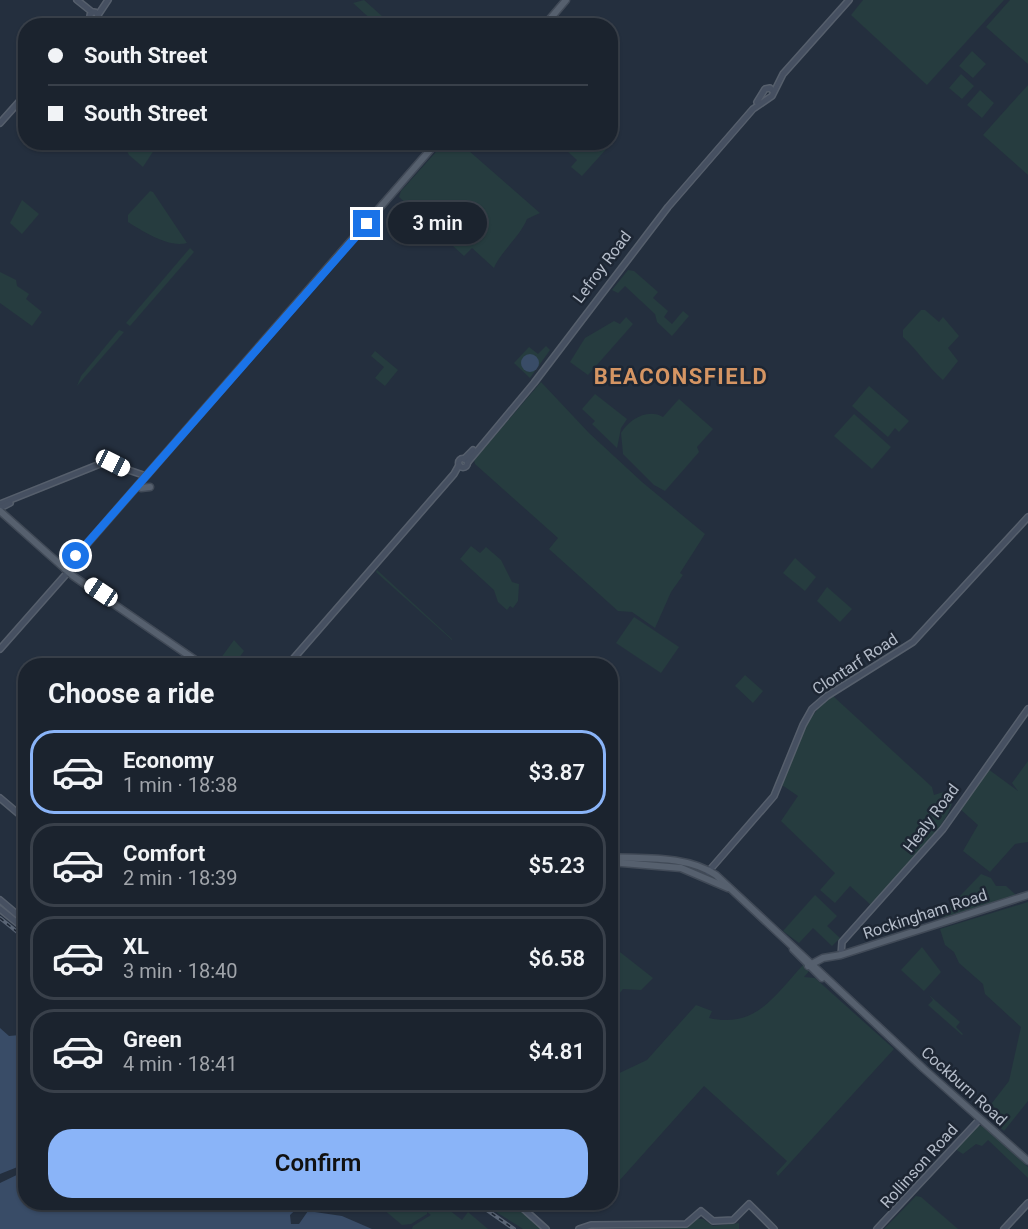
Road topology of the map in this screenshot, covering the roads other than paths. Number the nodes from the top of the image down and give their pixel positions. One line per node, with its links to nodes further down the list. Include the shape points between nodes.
1 (77, 0): 2 (street, via 93,15)
2 (108, 0)
3 (562, 0): 6 (main road)
4 (566, 0): 7 (main road)
5 (848, 0): 19 (street, Lefroy Road, via 771,89 765,89 765,96 654,221 518,399 466,460 460,460 461,466)
6 (548, 18)
7 (549, 18)
8 (18, 103): 9 (street)
9 (0, 123)
10 (432, 150): 11 (main road)
11 (306, 295): 12 (main road); 12 (main road)
12 (145, 483): 13 (street, via 112,465 101,465); 15 (main road); 15 (main road, via 128,496)
13 (0, 507): 15 (main road)
14 (1028, 517): 25 (street, Clontarf Road, via 913,642 812,709 774,796)
15 (68, 569): 16 (street); 17 (street); 18 (main road)
16 (0, 643)
17 (0, 649)
18 (193, 658)
19 (294, 658)
20 (1028, 708): 31 (street, Healy Road, via 943,830 840,946)
21 (0, 800): 22 (street)
22 (18, 815)
23 (618, 858): 25 (main road, via 679,862)
24 (618, 863): 25 (main road)
25 (705, 873): 32 (main road, Cockburn Road, via 728,888)
26 (1028, 895): 31 (main road, Rockingham Road)
27 (0, 900): 29 (street)
28 (0, 909): 30 (street)
29 (18, 915)
30 (18, 924)
31 (843, 954): 32 (main road, Rockingham Road, via 824,958)
32 (812, 966): 33 (main road, Cockburn Road)
33 (980, 1119): 34 (main road, Cockburn Road); 40 (street, Rollinson Road)
34 (1028, 1163)
35 (1028, 1203): 41 (street)
36 (525, 1210): 37 (street)
37 (546, 1229)
38 (579, 1229): 39 (street, via 591,1225 686,1224 701,1210 712,1221 733,1220 749,1204)
39 (774, 1229)
40 (877, 1229)
41 (1004, 1229)

